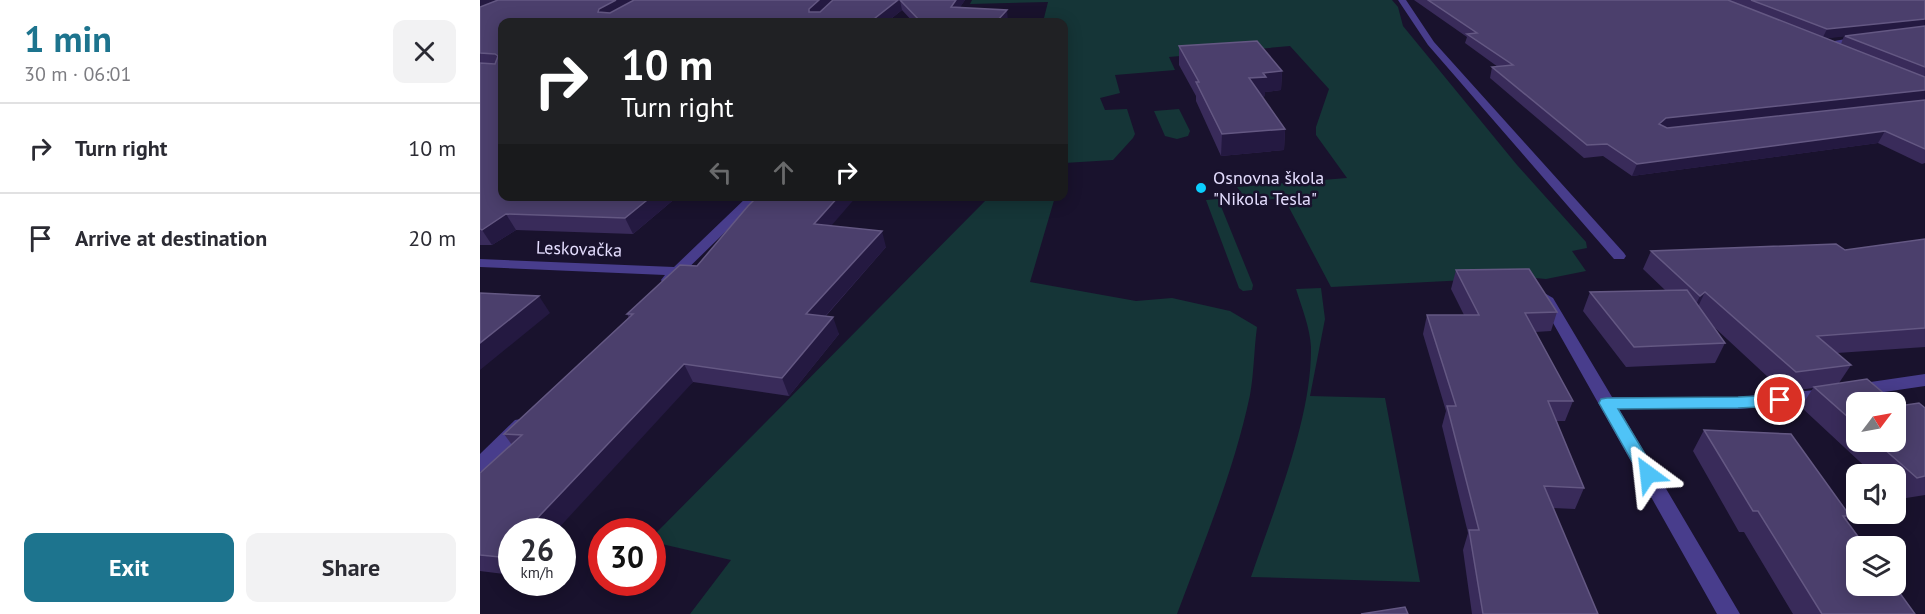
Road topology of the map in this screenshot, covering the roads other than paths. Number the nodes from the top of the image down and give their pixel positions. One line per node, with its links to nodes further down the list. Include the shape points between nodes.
1 (1402, 0): 7 (street, via 1431,43)
2 (1873, 37): 4 (street)
3 (1811, 39): 4 (street)
4 (1822, 44): 5 (street)
5 (1843, 52)
6 (751, 201): 9 (street)
7 (1619, 256)
8 (480, 263): 9 (street, Leskovačka)
9 (677, 271): 10 (street)
10 (652, 295)
11 (1545, 296): 13 (street)
12 (1925, 380): 13 (street, via 1801,399)
13 (1607, 403): 16 (street)
14 (529, 416): 15 (street)
15 (480, 465)
16 (1730, 614)

